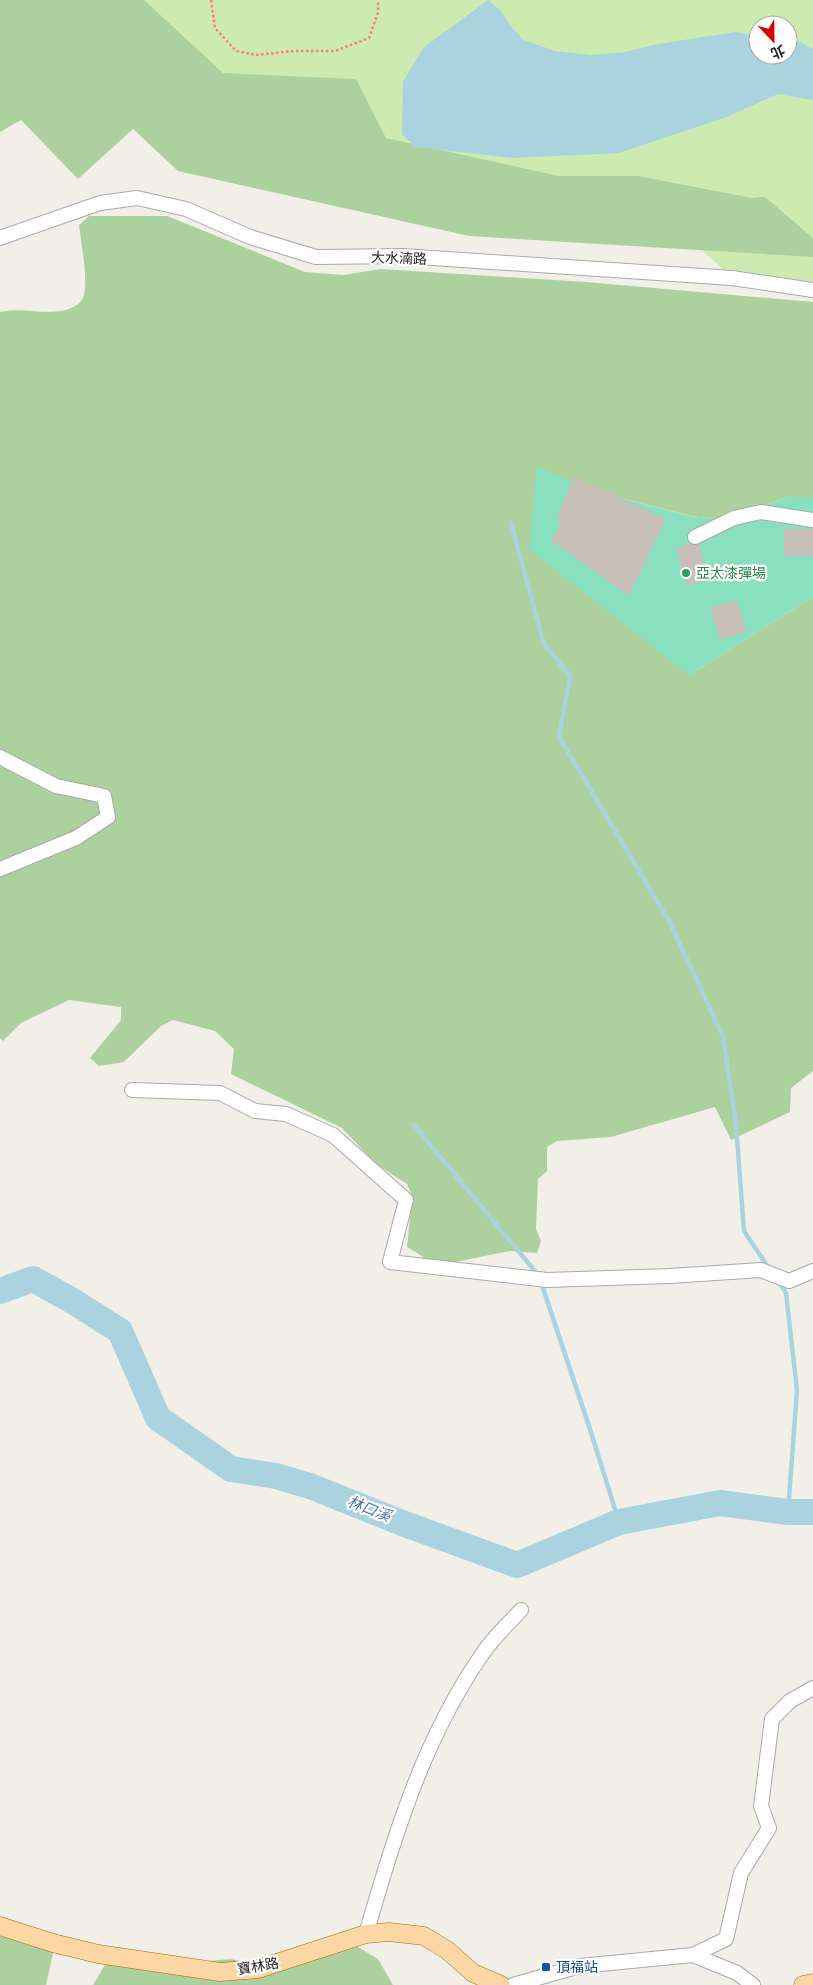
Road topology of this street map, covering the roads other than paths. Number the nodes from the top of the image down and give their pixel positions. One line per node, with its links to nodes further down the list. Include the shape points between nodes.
1 (0, 238): 2 (street, 大水湳路, via 100,203 137,198 186,209 250,237 316,257 403,256 732,278)
2 (813, 290)
3 (813, 520): 4 (street, via 761,512 734,518)
4 (694, 537)
5 (0, 757): 6 (street, via 56,786 104,796 108,817 76,838)
6 (0, 869)
7 (132, 1090): 8 (street, via 220,1093 255,1111 286,1114 333,1135 406,1200 390,1262 547,1280 762,1270 789,1281)
8 (813, 1271)
9 (521, 1610): 12 (street, via 483,1652 438,1727 398,1826)
10 (813, 1688): 13 (street, via 790,1701 772,1719 761,1806 769,1828 740,1873 726,1939)
11 (0, 1926): 12 (main road, 寶林路, via 98,1954 220,1972 258,1969)
12 (366, 1934): 15 (main road, 寶林路, via 389,1932 424,1936 448,1950 473,1973)
13 (693, 1954): 16 (street, via 580,1966); 17 (street, via 737,1973)
14 (813, 1983): 18 (main road)
15 (501, 1985)
16 (513, 1985)
17 (753, 1985)
18 (803, 1985)

